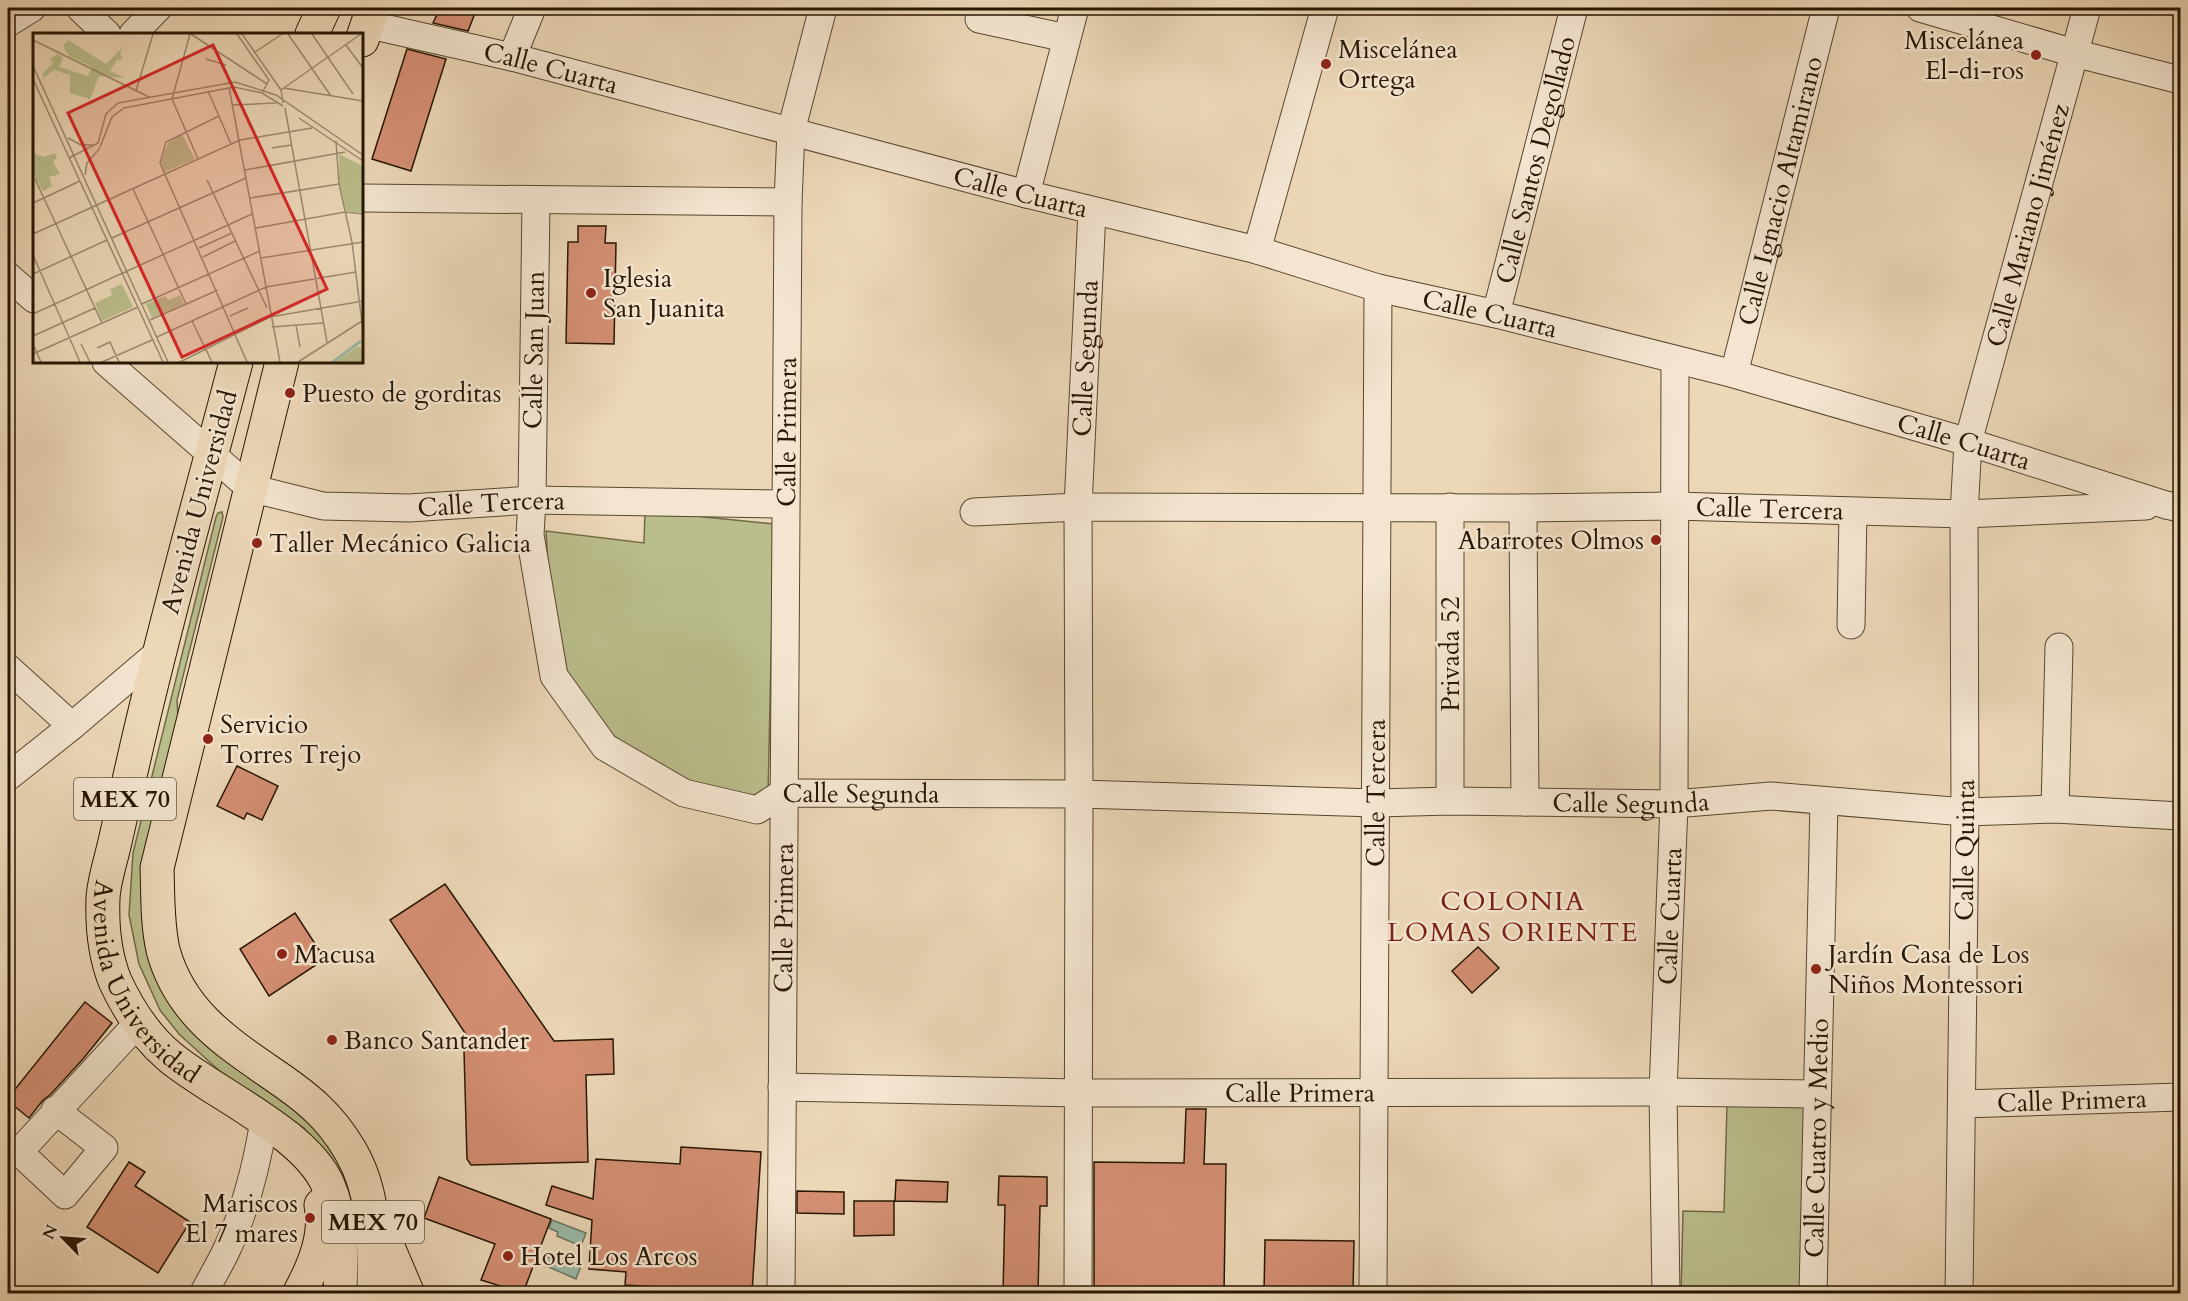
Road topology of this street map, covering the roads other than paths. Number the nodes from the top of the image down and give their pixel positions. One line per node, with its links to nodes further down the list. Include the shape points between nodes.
1 (32, 8): 14 (street)
2 (80, 8): 16 (street)
3 (158, 8): 17 (street)
4 (324, 8): 18 (main road)
5 (532, 8): 21 (street)
6 (823, 8): 23 (street, Calle Primera)
7 (1075, 8): 19 (street)
8 (1325, 8): 29 (street)
9 (1574, 8): 33 (street, Calle Santos Degollado)
10 (1826, 8): 38 (street, Calle Ignacio Altamirano)
11 (1920, 8): 20 (street)
12 (2087, 8): 20 (street, Calle Mariano Jiménez)
13 (979, 19): 19 (street)
14 (8, 22)
15 (367, 24): 21 (street, Calle Cuarta)
16 (106, 33)
17 (134, 33)
18 (312, 33)
19 (1066, 38): 24 (street)
20 (2074, 54): 22 (street); 39 (street, Calle Mariano Jiménez)
21 (512, 57): 23 (street, Calle Cuarta)
22 (2181, 80)
23 (791, 131): 24 (street, Calle Cuarta); 27 (street, Calle Primera)
24 (1026, 194): 28 (street, Calle Cuarta)
25 (363, 198): 26 (street)
26 (536, 201): 27 (street); 42 (street, Calle San Juan)
27 (788, 202): 43 (street, Calle Primera)
28 (1092, 211): 29 (street, Calle Cuarta); 45 (street, Calle Segunda)
29 (1257, 250): 31 (street, Calle Cuarta)
30 (8, 276): 32 (street)
31 (1378, 288): 33 (street, Calle Cuarta); 48 (street, Calle Tercera)
32 (33, 298)
33 (1496, 314): 34 (street, Calle Cuarta)
34 (1675, 360): 38 (street, Calle Cuarta); 44 (street, Calle Cuarta)
35 (107, 363): 40 (street, Calle Tercera)
36 (236, 363): 40 (main road, Avenida Universidad / MEX 70)
37 (282, 363): 41 (main road, Avenida Universidad / MEX 70)
38 (1734, 374): 39 (street, Calle Cuarta)
39 (1968, 442): 47 (street, Calle Cuarta); 52 (street, Calle Quinta)
40 (212, 455): 41 (street, Calle Tercera); 55 (main road, Avenida Universidad / MEX 70)
41 (250, 488): 42 (street, Calle Tercera, via 323,506 409,508); 80 (main road, Avenida Universidad / MEX 70, via 158,868 163,949 183,995 204,1023 317,1106 352,1154)
42 (532, 500): 43 (street, Calle Tercera); 59 (street, Calle Segunda, via 530,535 554,676 605,747 684,793 757,810)
43 (784, 504): 59 (street, Calle Primera)
44 (1675, 506): 49 (street, Calle Tercera); 51 (street, Calle Tercera); 65 (street, Calle Cuarta)
45 (1078, 507): 48 (street, Calle Tercera); 50 (street, Calle Tercera); 60 (street, Calle Segunda)
46 (1450, 507): 48 (street, Calle Tercera); 49 (street, Calle Tercera); 61 (street, Privada 52)
47 (2173, 507): 52 (street, Calle Tercera)
48 (1376, 508): 64 (street, Calle Tercera)
49 (1523, 508): 62 (street)
50 (974, 512)
51 (1853, 512): 52 (street, Calle Tercera); 53 (street)
52 (1964, 514): 67 (street, Calle Quinta)
53 (1851, 625)
54 (2059, 647): 66 (street)
55 (158, 653): 57 (street); 69 (main road, Avenida Universidad / MEX 70, via 103,897 105,937 115,979)
56 (8, 668): 57 (street)
57 (72, 726): 58 (street)
58 (8, 777)
59 (783, 793): 60 (street, Calle Segunda); 70 (street, Calle Primera)
60 (1079, 794): 64 (street, Calle Segunda); 72 (street, Calle Segunda)
61 (1450, 801): 62 (street, Calle Segunda); 64 (street, Calle Segunda)
62 (1525, 802): 65 (street, Calle Segunda)
63 (1824, 802): 65 (street, Calle Segunda, via 1771,796); 67 (street, Calle Segunda); 74 (street, Calle Cuatro y Medio)
64 (1376, 803): 73 (street, Calle Tercera)
65 (1674, 804): 71 (street, Calle Cuarta)
66 (2055, 809): 67 (street, Calle Segunda); 68 (street, Calle Segunda)
67 (1965, 812): 76 (street, Calle Quinta)
68 (2181, 816)
69 (138, 1023): 77 (street); 78 (main road, Avenida Universidad / MEX 70, via 169,1057)
70 (782, 1087): 72 (street, Calle Primera); 86 (street, Calle Primera)
71 (1663, 1092): 73 (street, Calle Primera); 74 (street, Calle Primera); 89 (street, Calle Cuarta)
72 (1079, 1093): 73 (street, Calle Primera); 87 (street, Calle Segunda)
73 (1374, 1093): 88 (street, Calle Tercera)
74 (1816, 1094): 90 (street, Calle Cuatro y Medio)
75 (2181, 1097): 76 (street, Calle Primera)
76 (1962, 1104): 91 (street, Calle Quinta)
77 (55, 1110)
78 (264, 1120): 79 (main road, Avenida Universidad / MEX 70); 81 (street, via 246,1198 228,1248)
79 (310, 1156): 82 (main road, MEX 70, via 322,1210 321,1236); 83 (main road, Avenida Universidad / MEX 70, via 327,1182 336,1207 341,1246)
80 (365, 1185): 84 (main road, Avenida Universidad / MEX 70, via 374,1227); 85 (main road)
81 (203, 1293)
82 (299, 1293)
83 (340, 1293)
84 (374, 1293)
85 (408, 1293)
86 (781, 1293)
87 (1078, 1293)
88 (1373, 1293)
89 (1666, 1293)
90 (1813, 1293)
91 (1959, 1293)

